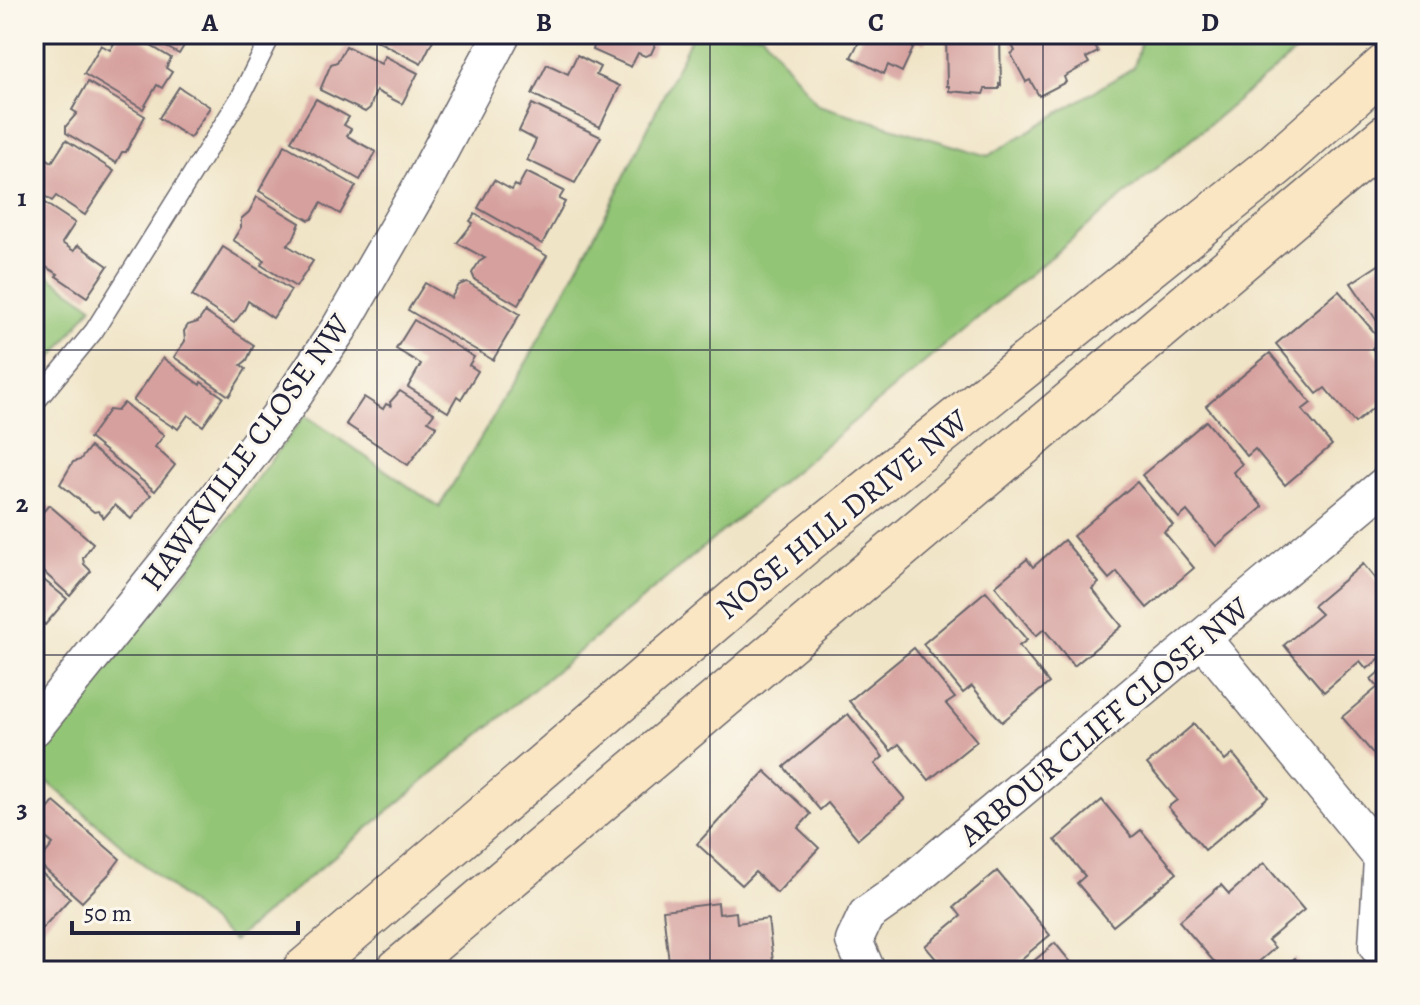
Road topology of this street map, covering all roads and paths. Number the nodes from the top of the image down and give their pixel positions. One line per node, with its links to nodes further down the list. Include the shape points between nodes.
1 (272, 34): 5 (lane, via 241,96 94,331)
2 (502, 34): 8 (street, HAWKVILLE CLOSE NW, via 340,327 257,445)
3 (1386, 66): 10 (main road, NOSE HILL DRIVE NW, via 1276,164 806,541)
4 (1386, 137): 11 (main road, NOSE HILL DRIVE NW)
5 (34, 404)
6 (1386, 484): 7 (street, ARBOUR CLIFF CLOSE NW)
7 (1203, 639): 9 (street, via 1382,858); 12 (street, ARBOUR CLIFF CLOSE NW, via 866,915 854,941)
8 (34, 728)
9 (1377, 946)
10 (304, 971)
11 (398, 971)
12 (867, 971)

